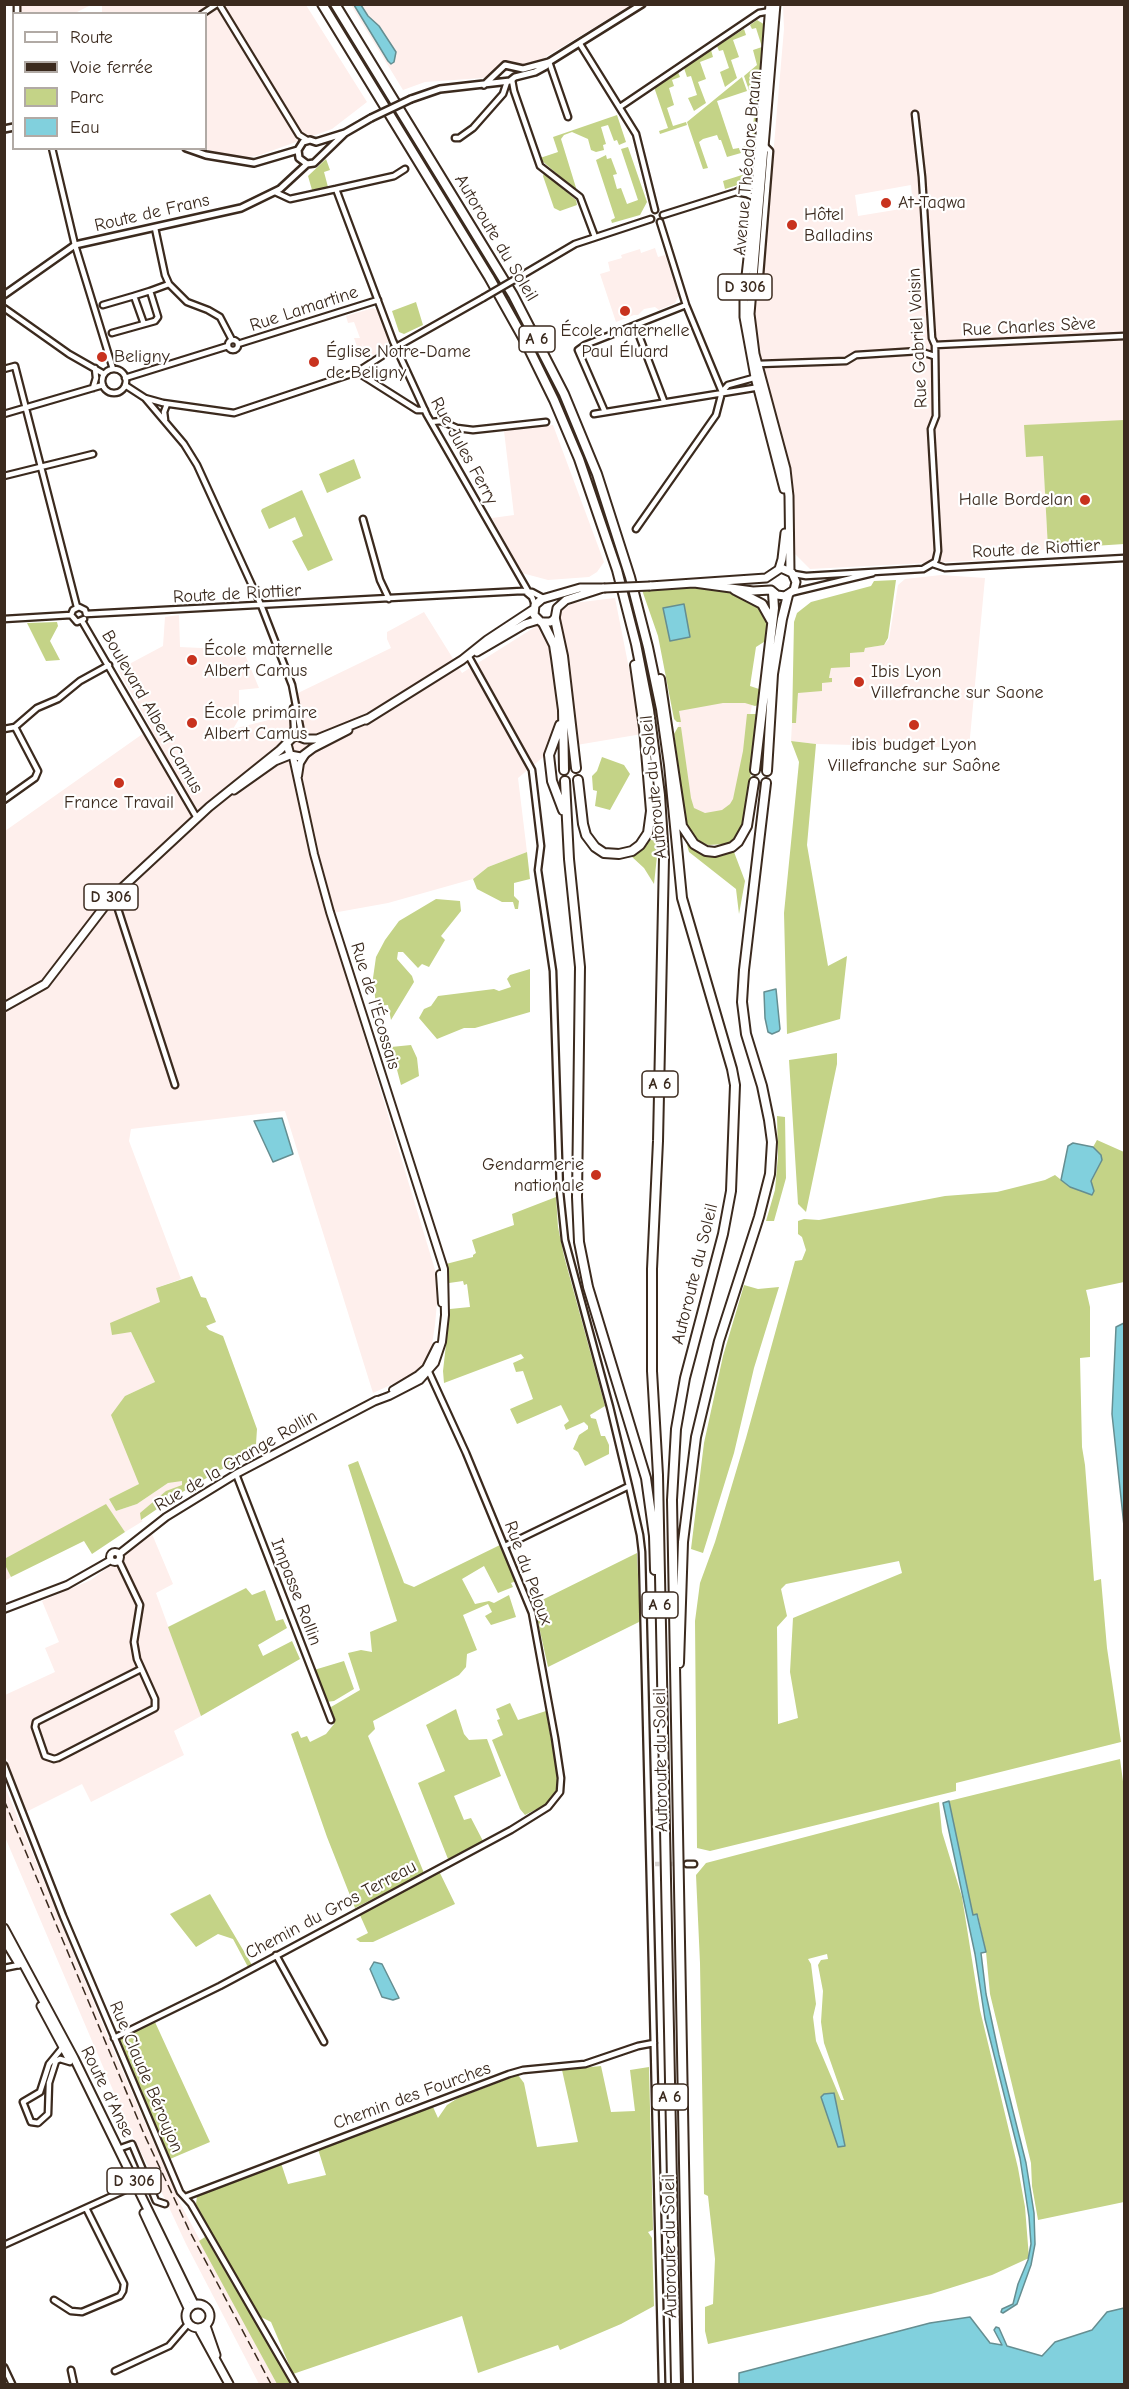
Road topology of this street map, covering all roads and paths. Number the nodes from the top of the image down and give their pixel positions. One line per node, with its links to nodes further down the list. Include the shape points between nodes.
1 (218, 4): 6 (street); 19 (street)
2 (322, 4): 103 (highway, Autoroute du Soleil / A 6, via 489,277 536,362 579,459)
3 (335, 4): 88 (highway, Autoroute du Soleil / A 6, via 531,327 582,434)
4 (642, 4): 7 (street)
5 (773, 8): 13 (street, via 759,13); 26 (main road, Avenue Théodore Braun / D 306); 26 (main road, Avenue Théodore Braun / D 306)
6 (205, 12)
7 (580, 44): 8 (street); 13 (street)
8 (549, 63): 9 (street); 11 (street); 15 (street)
9 (514, 68): 10 (street, via 505,65); 11 (street)
10 (498, 72): 11 (street); 12 (street)
11 (509, 80): 12 (street); 17 (street, via 501,96 473,128); 37 (street, via 540,166 580,197)
12 (484, 85): 16 (street, bridge, via 432,91)
13 (620, 107): 32 (street, via 636,134)
14 (915, 114): 53 (street, Rue Gabriel Voisin)
15 (568, 117)
16 (345, 133): 18 (street); 22 (street)
17 (455, 138)
18 (316, 142): 19 (street); 22 (street)
19 (302, 145): 21 (street, via 254,163); 23 (street, via 299,158)
20 (52, 150): 38 (street)
21 (192, 150)
22 (321, 155): 23 (street)
23 (307, 164): 25 (street, Route de Frans)
24 (405, 169): 27 (street, via 394,176)
25 (284, 185): 28 (street, Route de Frans); 30 (street)
26 (762, 187): 29 (street, via 747,186); 31 (main road, Avenue Théodore Braun / D 306); 57 (main road, Avenue Théodore Braun / D 306, via 751,295)
27 (336, 189): 30 (street, via 295,199); 43 (street, Rue Jules Ferry)
28 (275, 192): 30 (street); 36 (street, Route de Frans, via 241,208)
29 (736, 192): 31 (street); 33 (street)
30 (283, 195)
31 (755, 198): 63 (main road, Avenue Théodore Braun / D 306, via 744,317)
32 (655, 210): 33 (street); 34 (street)
33 (663, 215): 35 (street)
34 (651, 219): 35 (street); 37 (street)
35 (660, 222): 45 (street)
36 (155, 228): 38 (street, Route de Frans); 39 (street)
37 (595, 237): 55 (street, bridge, via 575,244)
38 (75, 245): 41 (street, Route de Frans); 60 (street)
39 (169, 284): 40 (street); 51 (street, via 188,303 220,317)
40 (150, 291): 42 (street); 47 (street, via 158,317)
41 (4, 295)
42 (134, 296): 44 (street); 47 (street)
43 (378, 300): 52 (street, Rue Lamartine); 55 (street, Rue Jules Ferry)
44 (103, 305)
45 (686, 305): 48 (street); 69 (street)
46 (4, 308): 58 (street)
47 (144, 324): 49 (street)
48 (635, 325): 71 (street); 75 (street, via 578,350)
49 (112, 333)
50 (1125, 336): 53 (street, Rue Charles Sève)
51 (232, 340): 52 (street); 54 (street)
52 (238, 344): 54 (street, Rue Lamartine, via 234,350)
53 (935, 345): 56 (street, Rue Gabriel Voisin)
54 (228, 346): 64 (street)
55 (395, 347): 61 (street); 74 (street, Rue Jules Ferry)
56 (934, 357): 57 (street, via 920,351 856,355 846,361); 90 (street, Rue Gabriel Voisin, via 936,416 931,429 938,551)
57 (758, 364): 63 (main road, Avenue Théodore Braun / D 306)
58 (95, 368): 62 (street); 68 (street)
59 (4, 369): 73 (street, via 15,366)
60 (113, 369): 62 (street); 64 (street)
61 (357, 372): 72 (street, via 234,413); 74 (street, via 417,410)
62 (104, 374): 65 (street)
63 (758, 376): 67 (main road, Avenue Théodore Braun / D 306); 69 (street, via 728,385)
64 (125, 378): 66 (street)
65 (103, 385): 66 (street, via 116,392); 68 (street)
66 (125, 385): 70 (street)
67 (761, 387): 69 (street); 91 (main road, Avenue Théodore Braun / D 306, via 784,494 784,547); 93 (main road, Avenue Théodore Braun / D 306, via 786,469)
68 (93, 388): 73 (street)
69 (722, 392): 71 (street); 87 (street, via 716,415)
70 (145, 398): 72 (street); 78 (street)
71 (664, 401): 75 (street)
72 (167, 404): 78 (street); 78 (street)
73 (25, 408): 76 (street); 84 (street)
74 (425, 410): 79 (street, Rue Jules Ferry)
75 (605, 412): 77 (street)
76 (4, 414)
77 (594, 414)
78 (163, 418): 104 (street, via 197,465)
79 (431, 422): 81 (street); 82 (street, Rue Jules Ferry)
80 (546, 422): 81 (street, via 478,430)
81 (449, 425): 82 (street)
82 (434, 427): 98 (street, Rue Jules Ferry)
83 (93, 454): 84 (street)
84 (40, 468): 85 (street); 105 (street)
85 (4, 476)
86 (363, 519): 101 (street)
87 (636, 529)
88 (620, 543): 133 (highway, via 657,662 682,826 694,844 715,852 738,842 747,826); 149 (highway, Autoroute du Soleil / A 6, via 661,709 682,898 735,1085 727,1216 685,1378 676,1429 672,1500)
89 (1125, 558): 90 (street, Route de Riottier, via 948,568 940,568)
90 (935, 562): 92 (street, Route de Riottier, via 923,569)
91 (779, 569): 93 (main road); 94 (main road)
92 (882, 571): 93 (street, Route de Riottier, via 806,576); 100 (street, Route de Riottier)
93 (792, 573): 100 (main road, via 796,582)
94 (771, 575): 95 (main road); 99 (main road)
95 (694, 583): 96 (main road, bridge); 97 (main road)
96 (604, 588): 102 (main road, via 580,588); 107 (main road, via 568,598)
97 (735, 590): 99 (main road); 113 (highway, via 762,604)
98 (524, 591): 101 (street, Route de Riottier); 102 (street, Route de Riottier); 106 (street)
99 (772, 592): 100 (main road, via 780,596); 113 (highway)
100 (790, 594): 129 (highway, via 773,674)
101 (389, 599): 104 (street, Route de Riottier)
102 (546, 599): 106 (main road); 107 (main road)
103 (626, 604): 131 (highway, via 650,787 651,820 640,845 619,854 604,853 595,847 582,824); 151 (highway, Autoroute du Soleil / A 6, via 648,710 663,841 659,1131 652,1269)
104 (261, 605): 108 (street, Route de Riottier); 117 (street, via 292,685)
105 (77, 607): 108 (street); 109 (street)
106 (534, 607): 114 (main road); 115 (main road)
107 (557, 608): 111 (main road)
108 (86, 614): 112 (street)
109 (71, 615): 110 (street); 112 (street, via 75,621)
110 (4, 619)
111 (555, 619): 114 (main road); 126 (highway)
112 (82, 621): 116 (street, Boulevard Albert Camus)
113 (772, 621): 128 (highway)
114 (541, 622): 115 (main road, via 525,624); 119 (highway, via 555,651)
115 (465, 658): 118 (main road); 144 (street, via 532,770 541,846 538,870 554,971 564,1240)
116 (109, 665): 120 (street, via 58,699 37,708); 137 (street, Boulevard Albert Camus)
117 (294, 700): 122 (street); 123 (street, via 294,728)
118 (369, 718): 122 (main road, via 317,739); 124 (main road)
119 (562, 718): 127 (highway); 138 (highway, via 549,755 552,781)
120 (15, 727): 121 (street); 136 (street, via 38,771 35,778)
121 (4, 729)
122 (303, 738): 123 (main road, via 297,736); 124 (main road, via 308,744)
123 (288, 742): 125 (main road, via 287,750); 135 (main road, D 306)
124 (306, 753): 125 (main road); 130 (main road)
125 (292, 756): 130 (main road, Rue de l'Écossais); 135 (main road, D 306, via 281,758)
126 (576, 768)
127 (564, 770)
128 (755, 770)
129 (767, 771)
130 (298, 776): 142 (main road, Rue de l'Écossais, via 334,925 440,1268 441,1315 436,1350)
131 (578, 780)
132 (565, 781): 138 (highway)
133 (754, 782)
134 (766, 783): 149 (highway, via 742,1002 746,1034 770,1120 770,1174 718,1341 696,1437 684,1532)
135 (227, 793): 137 (main road, D 306)
136 (4, 800)
137 (197, 818): 139 (main road, D 306)
138 (566, 820): 151 (highway, via 580,967 579,1242 588,1287 649,1492)
139 (111, 898): 140 (main road, D 306, via 45,984); 141 (street, via 117,906)
140 (4, 1007)
141 (175, 1084)
142 (428, 1370): 143 (main road, Rue de la Grange Rollin); 145 (street, Rue du Peloux)
143 (236, 1474): 146 (main road, Rue de la Grange Rollin, via 166,1517); 150 (street, Impasse Rollin)
144 (629, 1486): 145 (street); 163 (street, via 642,1552 652,1864)
145 (505, 1546): 153 (street, Rue du Peloux, via 536,1628 561,1778)
146 (119, 1557): 147 (main road, Rue de la Grange Rollin, via 111,1553 111,1560 67,1585); 148 (street, via 140,1605 134,1642)
147 (4, 1609)
148 (141, 1669): 148 (street, via 155,1699 155,1708 58,1758 45,1756 36,1722)
149 (675, 1706): 185 (highway, Autoroute du Soleil / A 6)
150 (331, 1720)
151 (663, 1736): 184 (highway, Autoroute du Soleil / A 6)
152 (4, 1765): 161 (street, Rue Claude Béroujon)
153 (557, 1799): 158 (street, Chemin du Gros Terreau, via 511,1830)
154 (687, 1864): 155 (street)
155 (694, 1864)
156 (4, 1928): 166 (main road, Route d'Anse / D 306)
157 (4, 1939): 159 (main road, Route d'Anse / D 306)
158 (276, 1955): 161 (street, Chemin du Gros Terreau); 162 (street)
159 (19, 1965): 160 (street); 164 (main road, Route d'Anse / D 306)
160 (4, 1968)
161 (114, 2038): 168 (street, Rue Claude Béroujon)
162 (324, 2042)
163 (651, 2044): 168 (street, Chemin des Fourches, via 585,2064 509,2074); 183 (street)
164 (63, 2047): 165 (main road, Route d'Anse / D 306); 165 (street, via 49,2064 40,2092 23,2102 34,2124 46,2117 50,2073 56,2061)
165 (71, 2062): 167 (main road, Route d'Anse / D 306)
166 (118, 2149): 169 (street, via 132,2144 156,2201); 173 (main road, Route d'Anse / D 306)
167 (132, 2187): 170 (street); 173 (main road, Route d'Anse / D 306)
168 (185, 2197): 182 (street, Rue Claude Béroujon)
169 (165, 2204)
170 (86, 2208): 171 (street); 172 (street, via 124,2284 123,2291 120,2296 82,2312 71,2311)
171 (4, 2245)
172 (54, 2300)
173 (191, 2306): 174 (main road, via 185,2316); 175 (main road, via 202,2304 209,2310 210,2319)
174 (188, 2324): 175 (main road); 178 (street, via 169,2346)
175 (202, 2327): 181 (main road)
176 (4, 2367): 179 (street)
177 (70, 2370): 180 (street)
178 (115, 2372)
179 (12, 2385)
180 (74, 2385)
181 (229, 2385)
182 (295, 2385)
183 (662, 2385)
184 (676, 2385)
185 (688, 2385)

